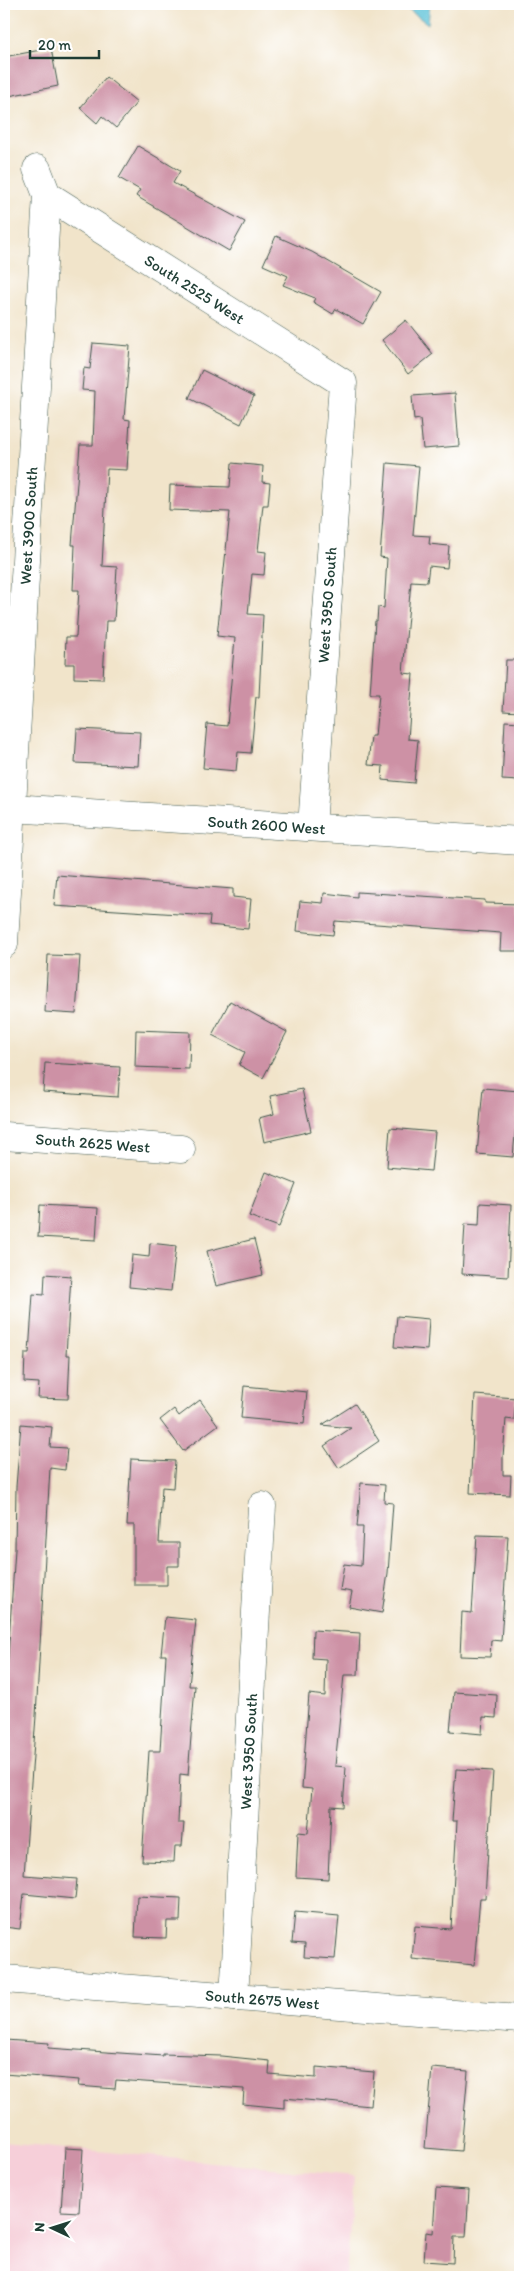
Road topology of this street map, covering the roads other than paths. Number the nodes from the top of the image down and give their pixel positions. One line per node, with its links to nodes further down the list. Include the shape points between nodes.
1 (37, 169): 2 (street, West 3900 South)
2 (47, 195): 3 (street, South 2525 West); 4 (street, West 3900 South)
3 (343, 383): 5 (street, West 3950 South)
4 (12, 808): 5 (street, South 2600 West); 7 (street, West 3900 South)
5 (312, 827): 6 (street, South 2600 West)
6 (520, 841)
7 (4, 944)
8 (4, 1136): 9 (street, South 2625 West)
9 (181, 1149)
10 (262, 1506): 12 (street, West 3950 South)
11 (4, 1979): 12 (street, South 2675 West)
12 (234, 1997): 13 (street, South 2675 West)
13 (520, 2019)

